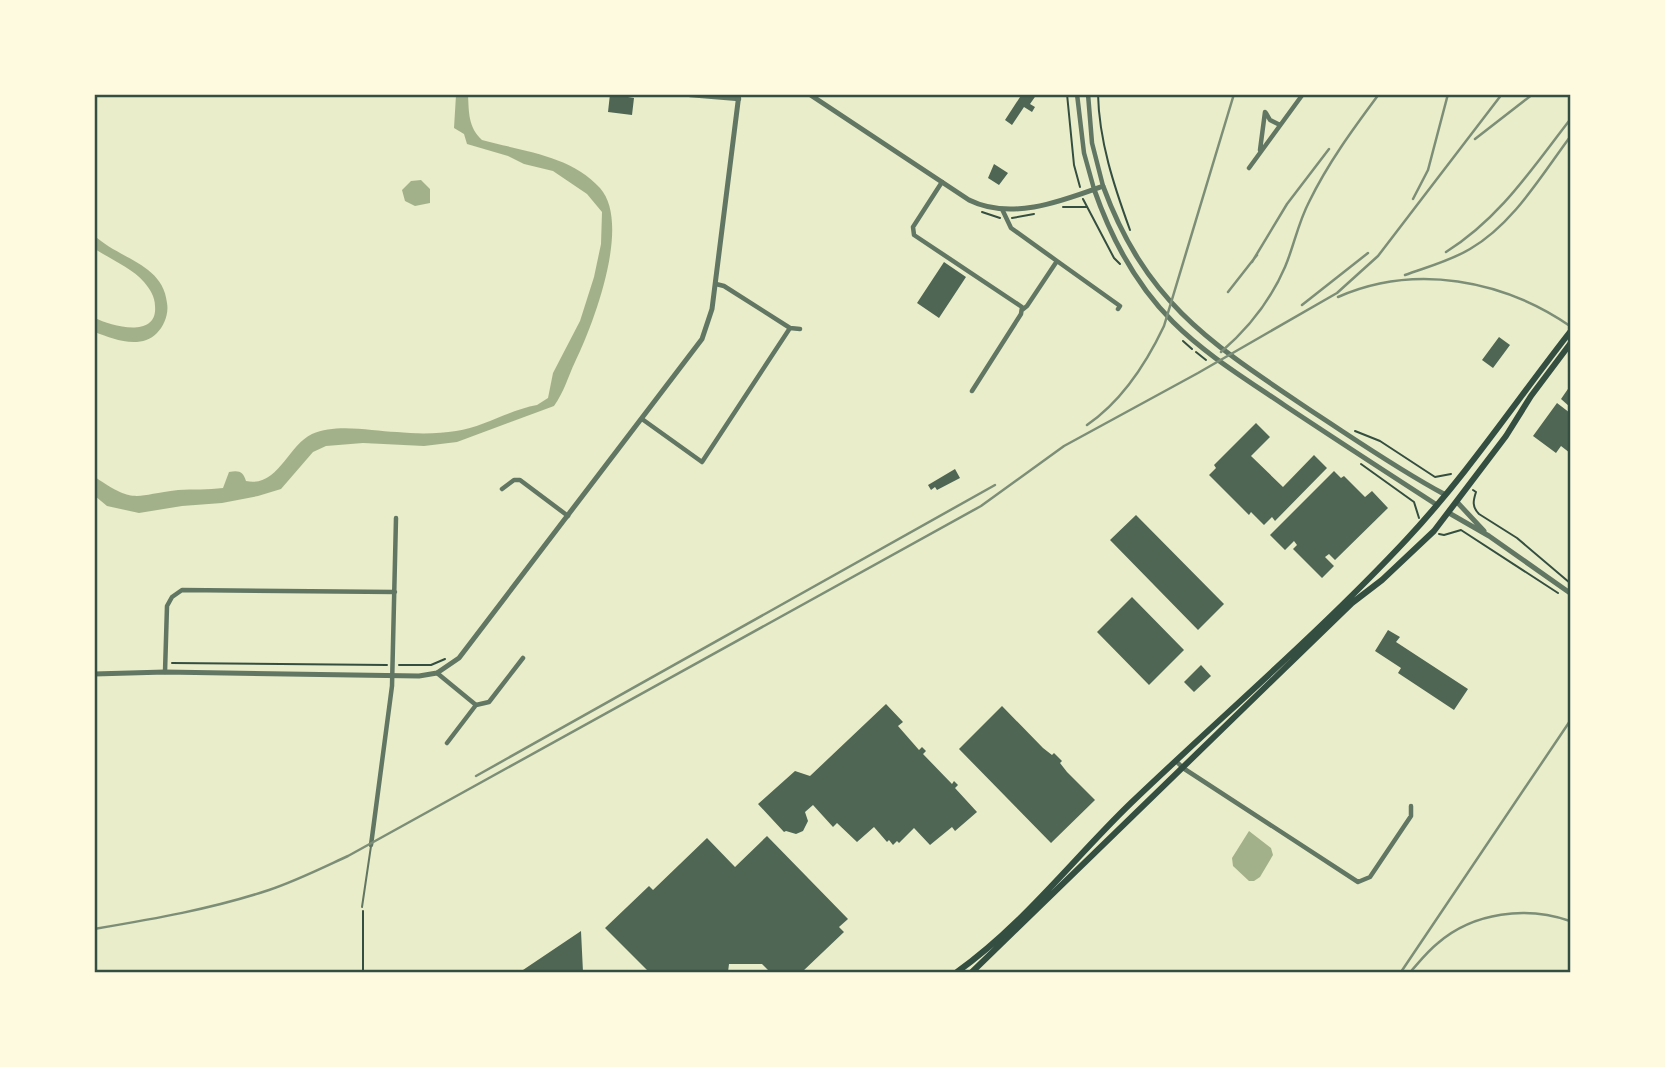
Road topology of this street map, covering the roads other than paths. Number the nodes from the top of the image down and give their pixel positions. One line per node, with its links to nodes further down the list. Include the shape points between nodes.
1 (809, 94): 10 (street)
2 (1077, 94): 12 (street, via 1084,153)
3 (1088, 94): 11 (street, via 1092,143)
4 (1303, 94): 7 (street)
5 (690, 95): 6 (street)
6 (739, 97): 15 (street)
7 (1280, 125): 8 (street); 8 (street, via 1265,112)
8 (1260, 153): 9 (street)
9 (1249, 168)
10 (942, 182): 13 (street, via 977,204); 17 (street, via 913,227 914,235)
11 (1103, 186): 12 (street); 25 (street, via 1119,226 1156,287 1191,325 1342,431)
12 (1094, 189): 13 (street, via 1030,207); 27 (street, via 1119,248 1153,298 1191,338)
13 (1002, 209): 14 (street, via 1011,228)
14 (1057, 261): 16 (street, via 1120,306); 17 (street)
15 (716, 284): 18 (street); 23 (street, via 702,339)
16 (1118, 309)
17 (1022, 310): 22 (street)
18 (790, 328): 19 (street); 23 (street, via 702,462)
19 (800, 329)
20 (1570, 332): 25 (main road)
21 (1570, 344): 26 (main road)
22 (972, 391)
23 (642, 419): 29 (street)
24 (502, 489): 29 (street, via 520,480)
25 (1444, 494): 26 (main road); 27 (main road)
26 (1457, 502): 28 (main road); 31 (street)
27 (1437, 505): 28 (main road); 41 (main road, via 1336,610)
28 (1448, 513): 31 (street); 42 (main road)
29 (568, 516): 36 (street, via 467,649)
30 (396, 518): 32 (street)
31 (1489, 536): 33 (street)
32 (395, 592): 35 (street, via 181,590 167,606); 38 (street)
33 (1570, 593)
34 (523, 658): 39 (street, via 489,702)
35 (165, 668): 37 (street); 38 (street)
36 (437, 673): 38 (street); 39 (street)
37 (94, 674)
38 (393, 676): 44 (street)
39 (476, 705): 40 (street)
40 (447, 743)
41 (1176, 761): 42 (street); 46 (main road, via 1014,923)
42 (1183, 768): 43 (street, via 1358,882 1370,877 1411,816); 47 (main road)
43 (1411, 806)
44 (371, 845): 45 (lane)
45 (362, 907)
46 (957, 972)
47 (972, 972)

